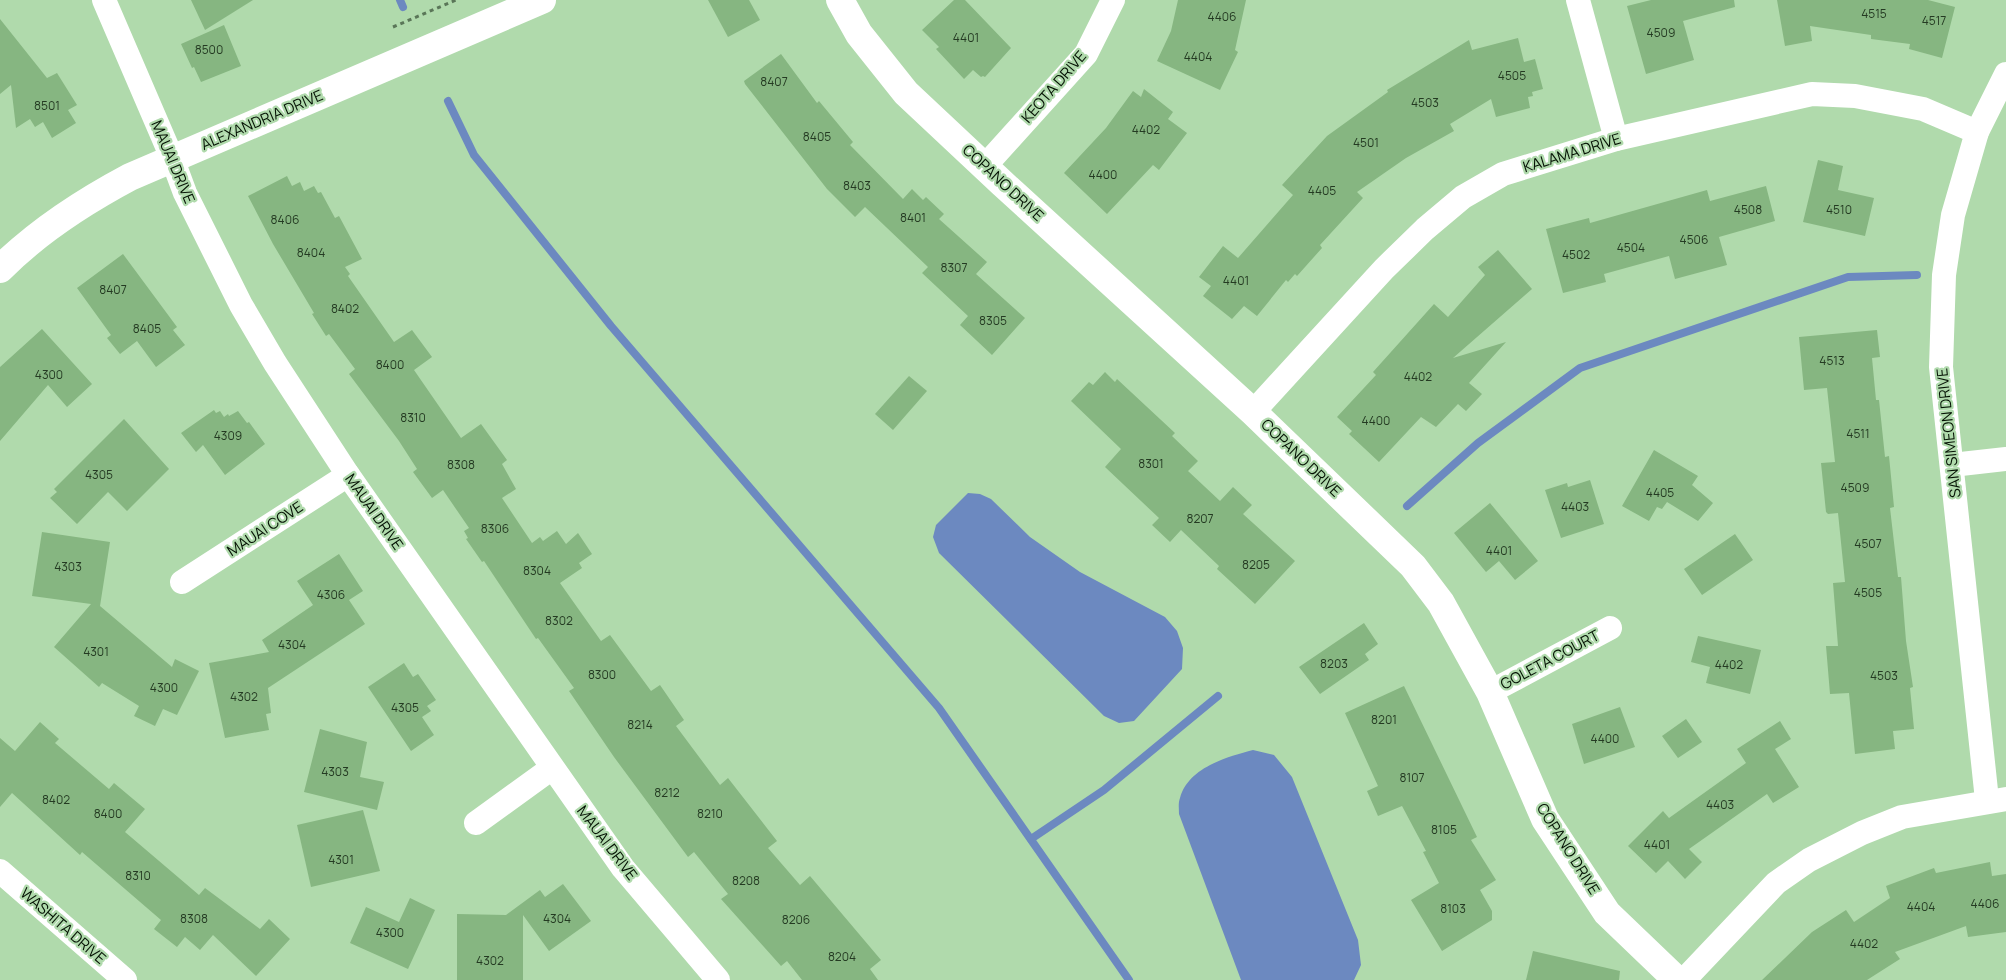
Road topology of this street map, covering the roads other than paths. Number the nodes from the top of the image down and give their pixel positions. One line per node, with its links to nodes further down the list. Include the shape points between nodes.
1 (104, 0): 9 (street, MAUAI DRIVE)
2 (542, 0): 9 (street, ALEXANDRIA DRIVE)
3 (840, 0): 10 (street, COPANO DRIVE, via 859,34 906,93)
4 (1113, 0): 10 (street, KEOTA DRIVE, via 1086,54)
5 (1578, 0): 8 (street)
6 (2006, 74): 7 (street, SAN SIMEON DRIVE)
7 (1977, 132): 8 (street, KALAMA DRIVE, via 1923,109 1855,96 1812,94); 14 (street, SAN SIMEON DRIVE, via 1953,215 1944,275 1942,367)
8 (1616, 139): 12 (street, KALAMA DRIVE, via 1503,174 1463,197 1384,269)
9 (172, 158): 11 (street, ALEXANDRIA DRIVE, via 90,198 42,232); 15 (street, MAUAI DRIVE, via 185,192 241,305)
10 (984, 167): 12 (street, COPANO DRIVE)
11 (0, 269)
12 (1253, 412): 18 (street, COPANO DRIVE, via 1413,566 1441,602)
13 (2006, 459): 14 (street)
14 (1952, 465): 20 (street, SAN SIMEON DRIVE)
15 (348, 475): 16 (street, MAUAI COVE); 19 (street, MAUAI DRIVE)
16 (182, 582)
17 (1610, 628): 18 (street, GOLETA COURT)
18 (1490, 692): 25 (street, COPANO DRIVE, via 1545,818 1607,913)
19 (552, 768): 21 (street); 24 (street, MAUAI DRIVE, via 624,868)
20 (1996, 799): 26 (street, via 1902,817 1809,860 1776,883)
21 (476, 823)
22 (0, 871): 23 (street, WASHITA DRIVE)
23 (125, 980)
24 (718, 980)
25 (1677, 980)
26 (1684, 980)

